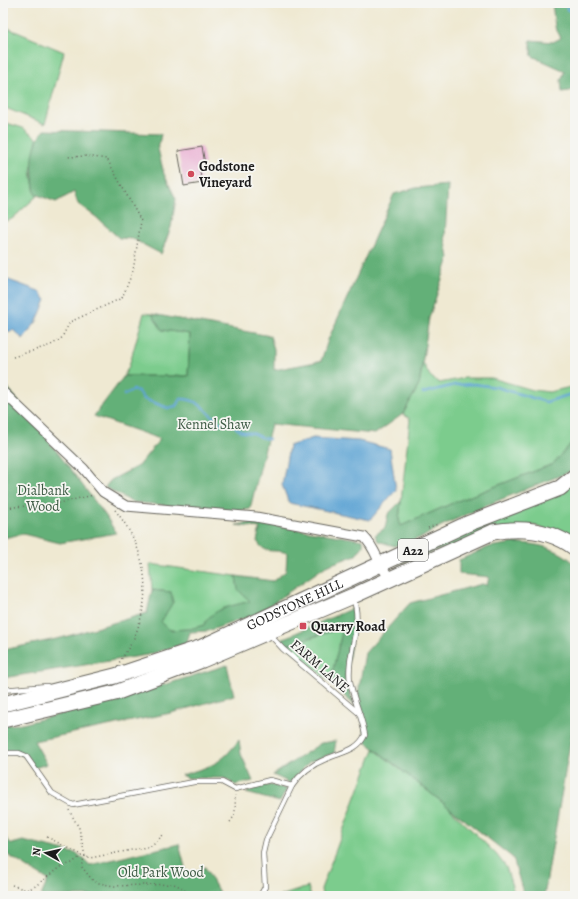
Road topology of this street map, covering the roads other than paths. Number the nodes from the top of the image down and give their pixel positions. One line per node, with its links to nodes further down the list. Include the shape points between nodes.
1 (3, 392): 4 (street, via 84,469 103,492 126,506 256,517 364,538 370,543)
2 (575, 476): 4 (highway, GODSTONE HILL / A22, via 560,488 467,524)
3 (575, 548): 5 (highway, GODSTONE HILL / A22, via 543,532 513,529 493,532)
4 (380, 565): 5 (street); 8 (highway, GODSTONE HILL / A22, via 202,647)
5 (390, 579): 6 (highway, GODSTONE HILL / A22)
6 (353, 596): 7 (highway, GODSTONE HILL / A22); 11 (lane, via 358,617 350,680)
7 (268, 633): 11 (lane, FARM LANE, via 283,649); 12 (highway, GODSTONE HILL / A22, via 115,693)
8 (78, 686): 9 (lane); 10 (highway, GODSTONE HILL / A22)
9 (3, 690)
10 (3, 704)
11 (360, 714): 14 (lane, via 365,735 362,742 325,759 297,779)
12 (3, 720)
13 (3, 753): 14 (lane, via 19,753 26,756 52,794 72,805 194,782 222,782 235,789 270,780)
14 (292, 786): 15 (lane, via 266,840 263,853 265,888)
15 (260, 896)

